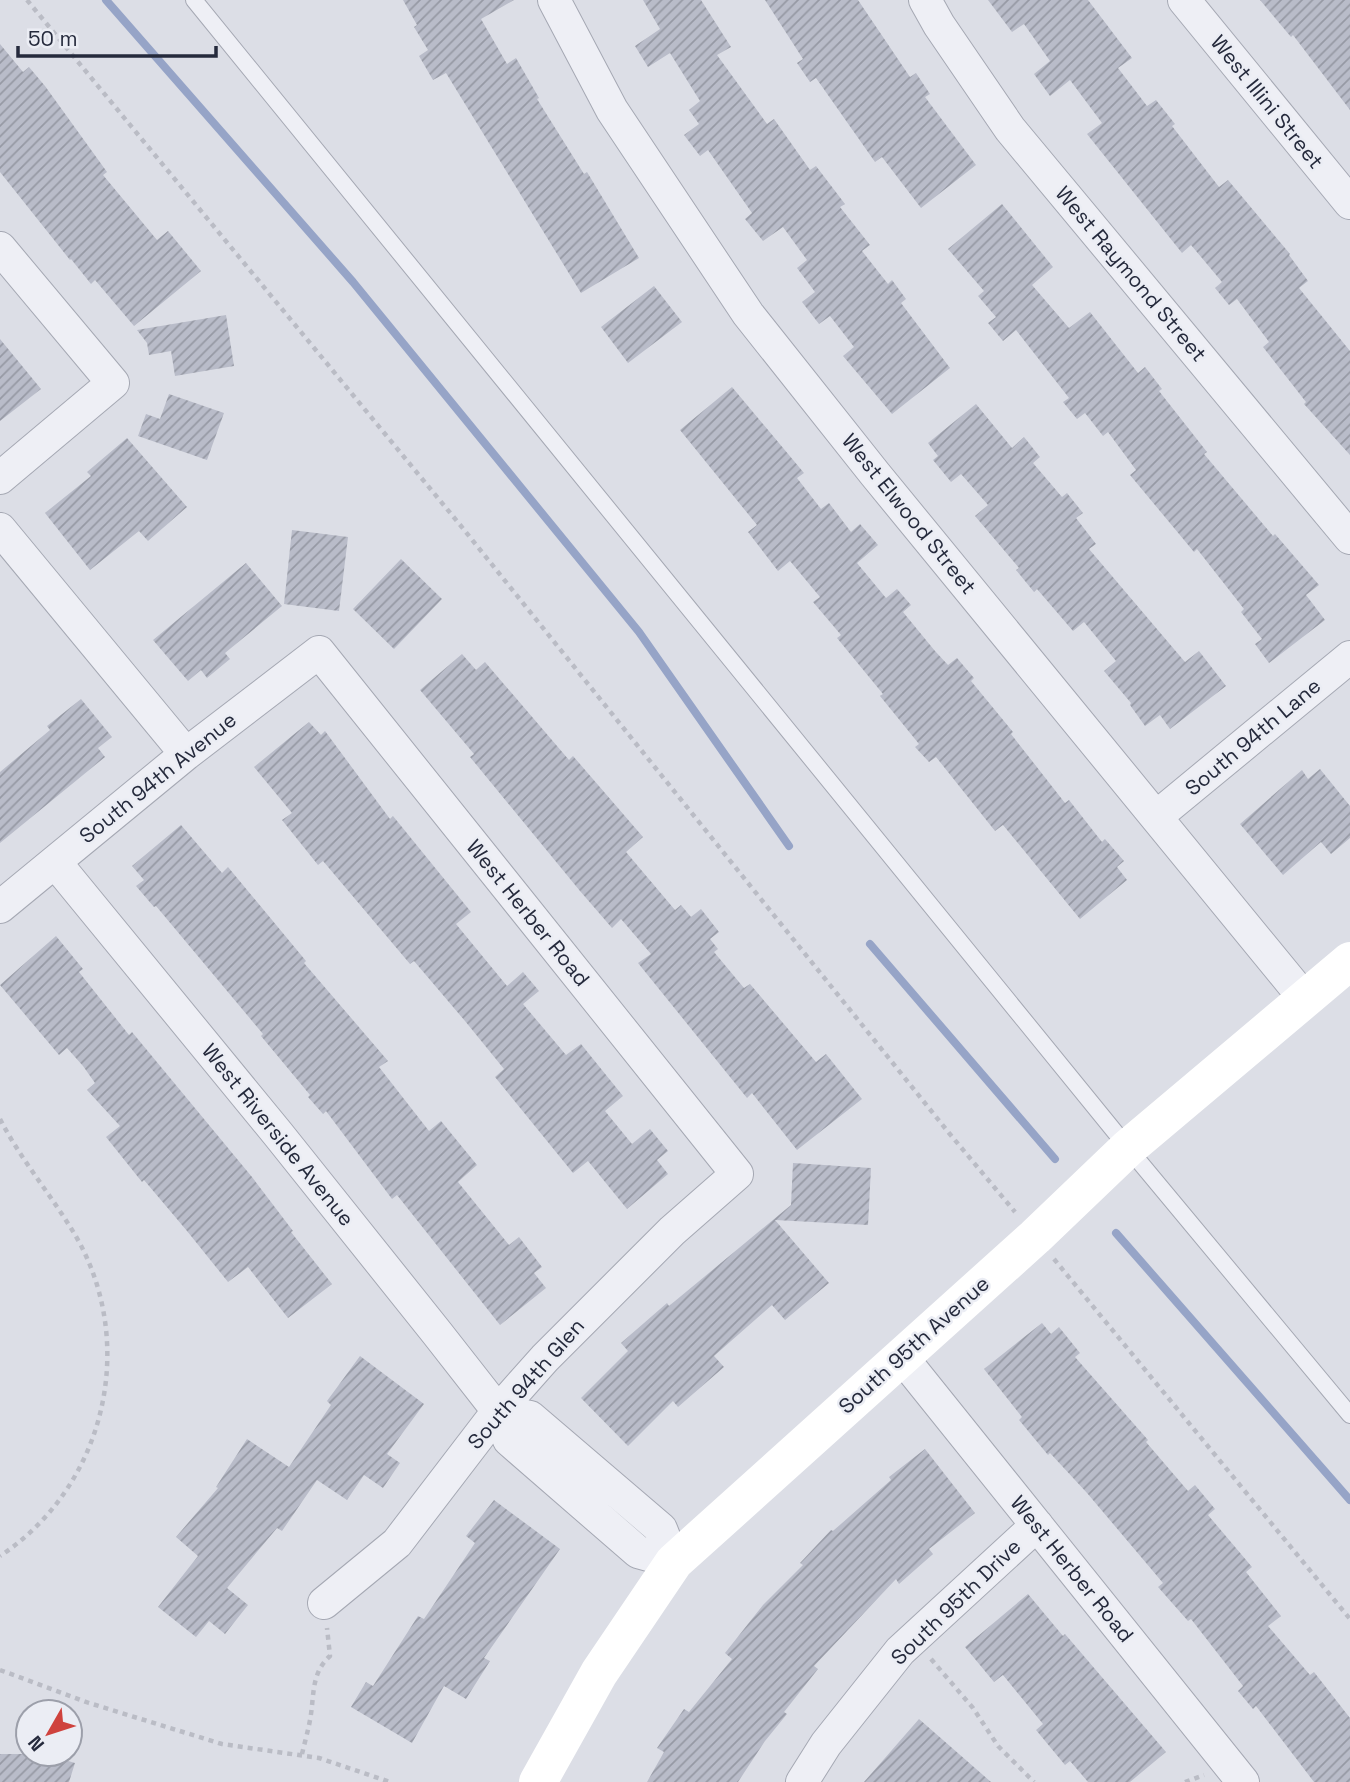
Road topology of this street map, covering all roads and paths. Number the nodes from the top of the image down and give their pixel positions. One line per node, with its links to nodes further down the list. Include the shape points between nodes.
1 (27, 0): 22 (path, via 461,526)
2 (194, 0): 20 (lane)
3 (554, 0): 14 (street, West Elwood Street, via 612,110 748,314)
4 (925, 0): 10 (street, West Raymond Street, via 1010,129)
5 (1184, 0): 6 (street, West Illini Street)
6 (1350, 203)
7 (0, 248): 8 (street, via 113,383)
8 (0, 478)
9 (0, 529): 13 (street)
10 (1350, 538)
11 (319, 652): 13 (street, South 94th Avenue); 21 (street, West Herber Road)
12 (1350, 657): 14 (street, South 94th Lane)
13 (186, 754): 15 (street, South 94th Avenue)
14 (1156, 817): 18 (street, West Elwood Street)
15 (55, 862): 16 (street, South 94th Avenue); 24 (street, West Riverside Avenue)
16 (0, 907)
17 (1350, 961): 18 (street, South 95th Avenue)
18 (1306, 999): 20 (street, South 95th Avenue)
19 (0, 1119): 28 (path, via 79,1241 97,1282 108,1373 98,1426 83,1462 32,1532)
20 (1128, 1148): 22 (street, South 95th Avenue); 25 (lane)
21 (737, 1174): 24 (street, South 94th Glen, via 599,1301)
22 (1035, 1237): 23 (street, South 95th Avenue); 32 (path)
23 (901, 1356): 26 (street, West Herber Road); 30 (street, South 95th Avenue)
24 (498, 1411): 30 (street, via 530,1417 661,1528); 31 (street, South 94th Glen, via 397,1543)
25 (1350, 1415)
26 (1037, 1525): 33 (street, South 95th Drive); 40 (street, West Herber Road)
27 (0, 1547): 28 (path)
28 (6, 1552): 29 (path)
29 (0, 1556)
30 (674, 1562): 37 (street, South 95th Avenue, via 599,1673)
31 (324, 1603): 35 (path, via 330,1656 316,1674)
32 (1350, 1619)
33 (913, 1638): 38 (street, South 95th Drive, via 826,1744); 39 (path, via 973,1708 998,1746)
34 (0, 1670): 35 (path, via 222,1744)
35 (302, 1754): 36 (path)
36 (390, 1782)
37 (538, 1782)
38 (802, 1782)
39 (1034, 1782)
40 (1243, 1782)

